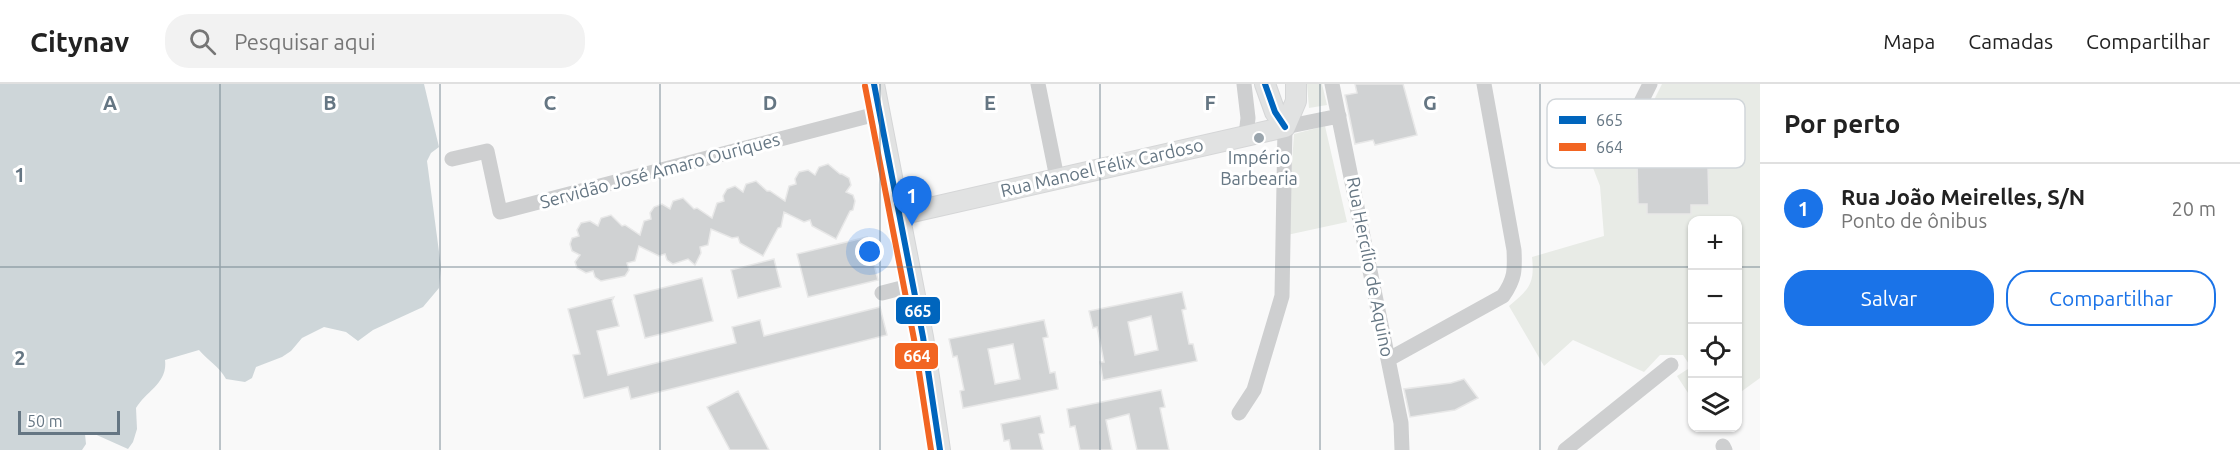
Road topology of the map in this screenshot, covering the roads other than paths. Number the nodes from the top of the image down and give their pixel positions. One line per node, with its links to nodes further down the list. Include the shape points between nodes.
1 (874, 84): 10 (main road)
2 (1038, 84): 15 (street)
3 (1244, 84): 13 (street)
4 (1265, 84): 12 (main road)
5 (1296, 84): 12 (main road, via 1296,101)
6 (1332, 84): 11 (street, Rua Hercílio de Aquino)
7 (1650, 84): 9 (street)
8 (1486, 86): 19 (street, via 1514,250 1512,284 1503,296)
9 (1642, 99)
10 (880, 113): 14 (street, Servidão José Amaro Ouriques, via 500,212 487,151); 16 (main road)
11 (1339, 116): 12 (street, Rua Manoel Félix Cardoso); 19 (street, Rua Hercílio de Aquino)
12 (1285, 127): 13 (main road, Rua Manoel Félix Cardoso); 21 (street, via 1282,296 1254,390)
13 (1246, 135): 15 (main road, Rua Manoel Félix Cardoso)
14 (452, 159)
15 (1057, 178): 16 (main road, Rua Manoel Félix Cardoso)
16 (900, 215): 17 (main road)
17 (913, 285): 18 (street); 22 (main road, via 929,336)
18 (882, 293)
19 (1389, 359): 23 (street, Rua Hercílio de Aquino)
20 (1671, 365): 24 (street)
21 (1239, 413)
22 (940, 450)
23 (1402, 450)
24 (1564, 450)

